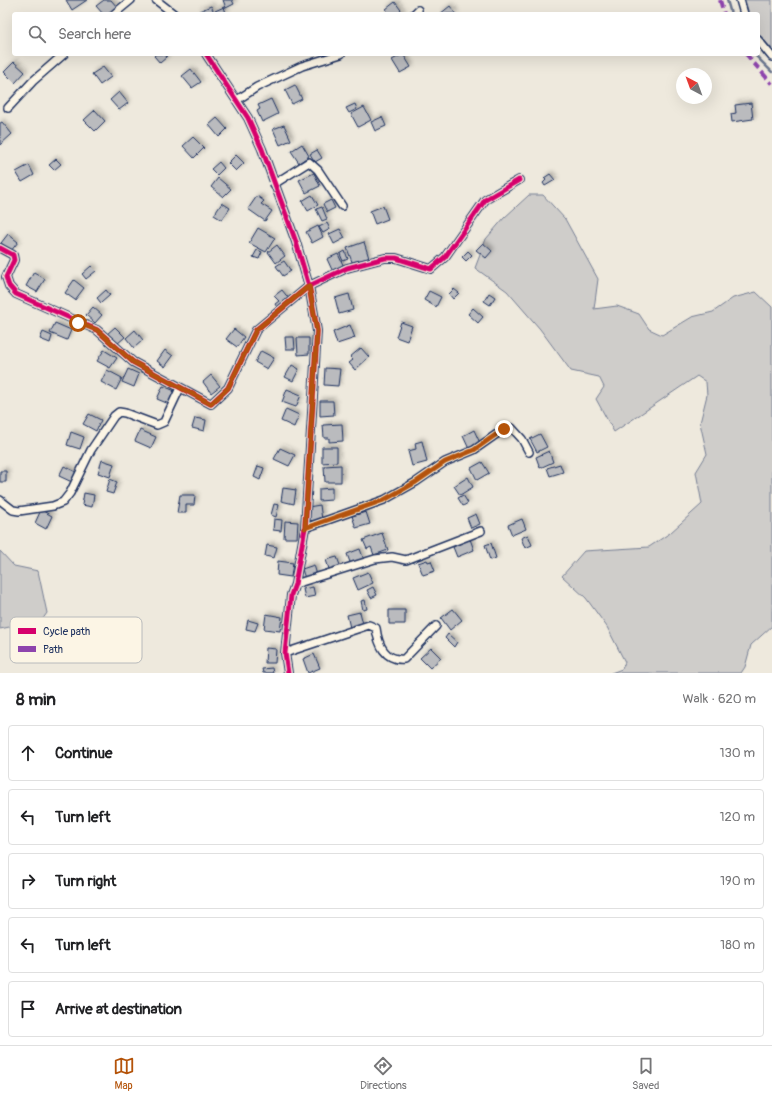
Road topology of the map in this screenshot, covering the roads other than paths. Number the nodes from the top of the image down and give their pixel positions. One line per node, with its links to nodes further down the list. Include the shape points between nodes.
1 (131, 0): 4 (street)
2 (156, 0): 5 (street)
3 (740, 0): 6 (street)
4 (116, 12)
5 (171, 12)
6 (743, 12)
7 (760, 42): 11 (street)
8 (62, 56): 13 (street, via 33,81)
9 (207, 56): 12 (street)
10 (334, 56): 12 (street, via 302,66 257,87)
11 (772, 57)
12 (237, 100): 15 (street, via 262,149)
13 (8, 108)
14 (519, 180): 18 (street, via 485,200 446,257 431,269 396,258 384,258 347,268)
15 (274, 184): 16 (street, via 310,162); 18 (street)
16 (342, 206)
17 (0, 248): 19 (street, via 13,255 14,260 6,277 16,294 97,330 133,362)
18 (309, 286): 19 (street, via 256,330 228,388 211,404); 22 (street, via 317,331)
19 (180, 388): 21 (street, via 164,422 157,425 125,413 119,412 114,416 91,450 70,494 63,502 19,511 13,510)
20 (529, 452): 22 (street, via 512,428 504,429 474,450 445,462 384,500)
21 (0, 500)
22 (305, 528): 24 (street)
23 (481, 531): 24 (street, via 406,560 392,557 374,559)
24 (295, 584): 26 (street, via 291,595)
25 (436, 626): 26 (street, via 404,659 397,660 385,653 377,639 376,628 369,626)
26 (285, 653): 27 (street)
27 (288, 673)

